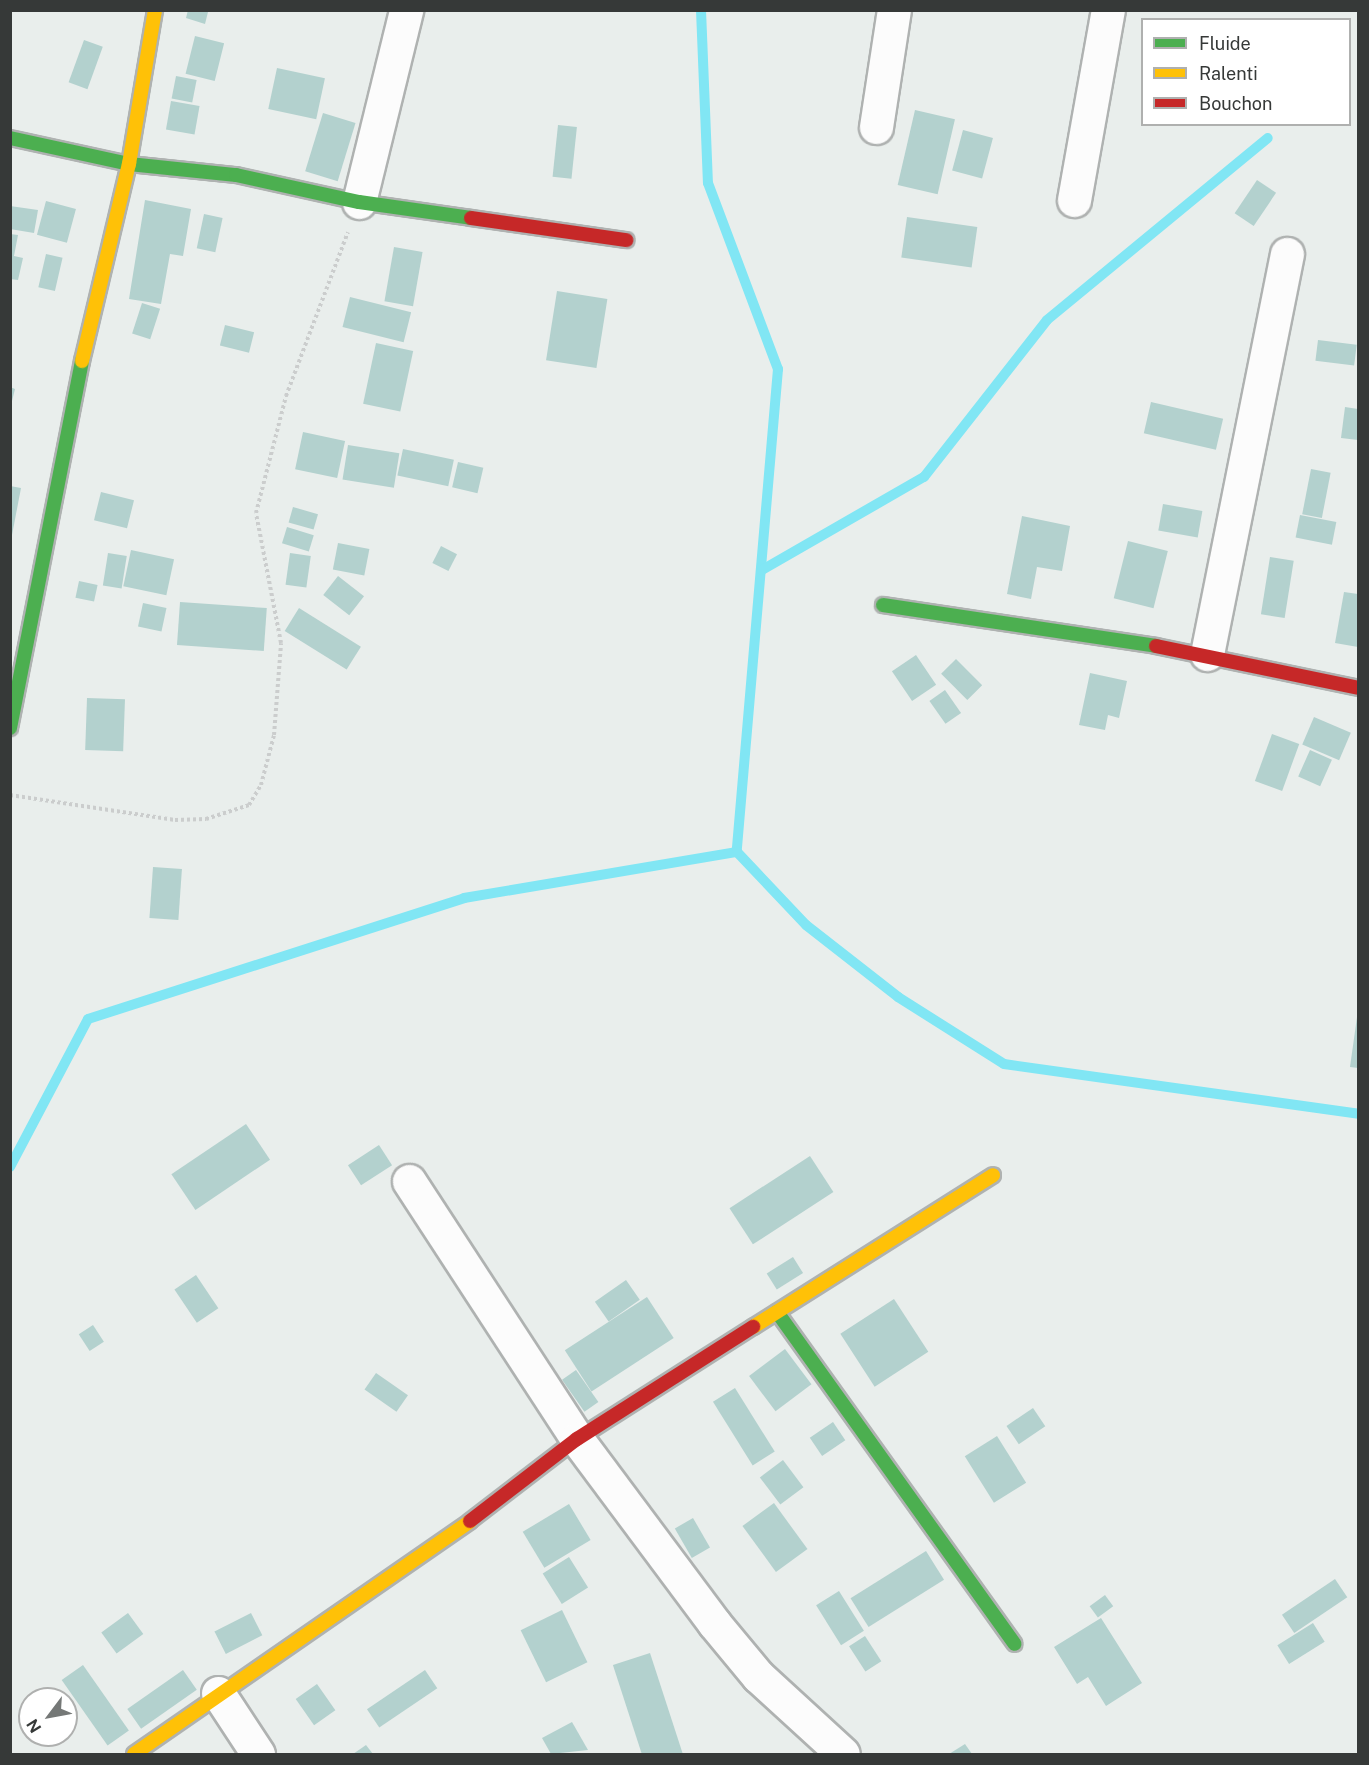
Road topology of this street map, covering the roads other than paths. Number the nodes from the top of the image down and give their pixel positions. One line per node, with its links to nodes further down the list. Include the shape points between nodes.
1 (155, 10): 7 (street)
2 (406, 10): 9 (street)
3 (894, 10): 5 (street)
4 (1108, 10): 8 (street)
5 (876, 127)
6 (10, 138): 7 (street)
7 (129, 164): 9 (street, via 236,175); 15 (street, via 59,459)
8 (1074, 200)
9 (359, 202): 10 (street)
10 (626, 240)
11 (1287, 254): 13 (street)
12 (883, 605): 13 (street)
13 (1207, 654): 14 (street)
14 (1359, 688)
15 (10, 728)
16 (993, 1175): 18 (street)
17 (409, 1181): 19 (street)
18 (777, 1312): 19 (street); 20 (street)
19 (577, 1439): 21 (street, via 438,1545); 24 (street, via 758,1676)
20 (1015, 1644)
21 (218, 1693): 22 (street); 23 (street)
22 (134, 1755)
23 (258, 1755)
24 (843, 1755)

